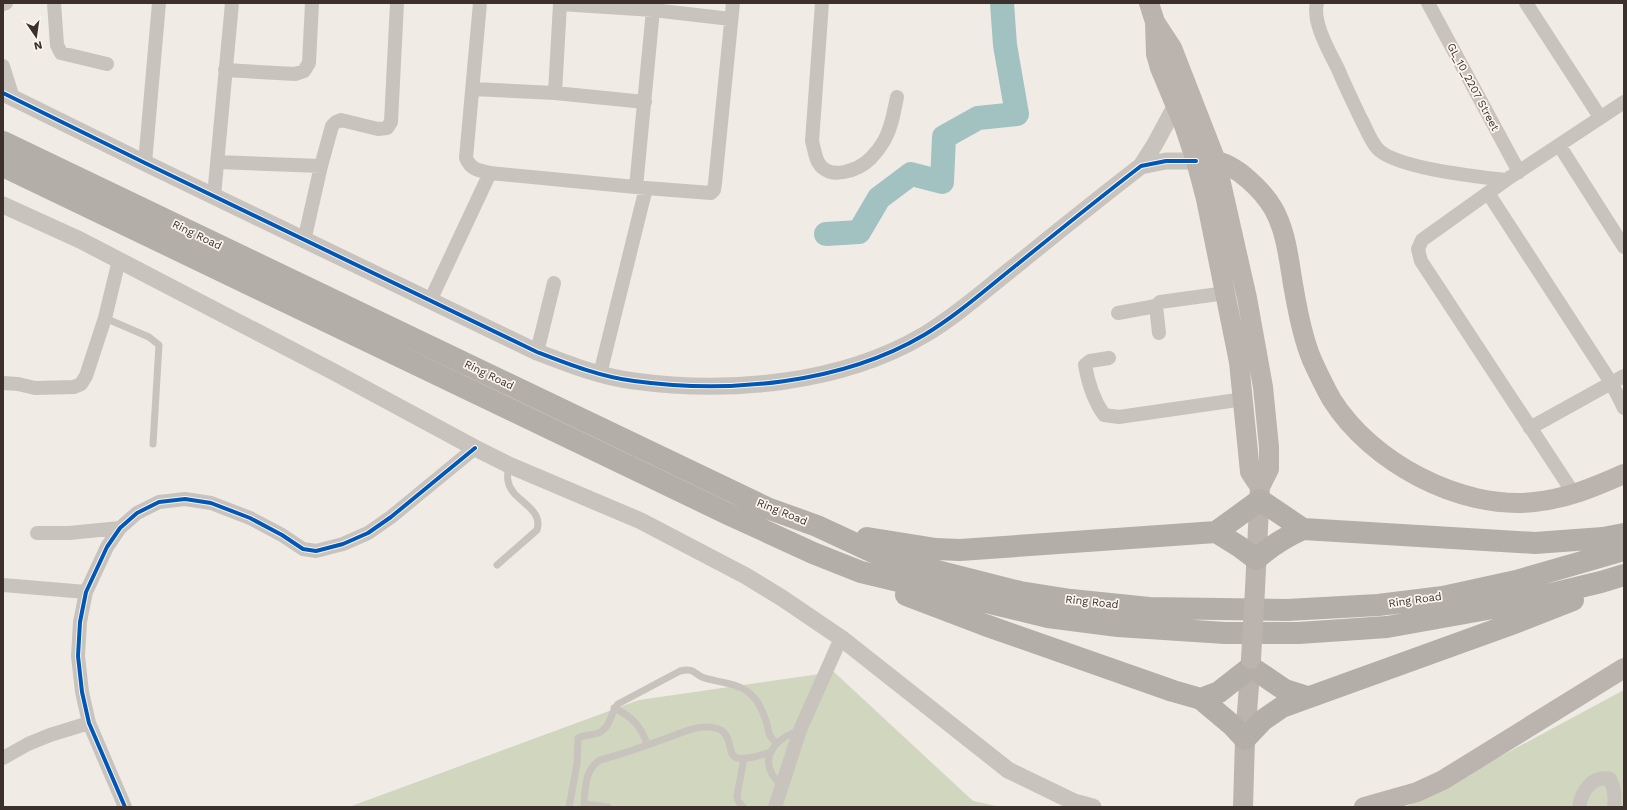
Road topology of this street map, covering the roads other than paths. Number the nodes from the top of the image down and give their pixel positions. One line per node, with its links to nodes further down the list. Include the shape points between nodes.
1 (6, 3): 15 (street)
2 (54, 3): 19 (street, via 57,46 61,53)
3 (159, 3): 34 (street)
4 (232, 3): 21 (street)
5 (312, 3): 21 (street, via 309,63 304,71 296,74)
6 (396, 3): 36 (street, via 391,122 387,128 378,129 341,120 336,122 332,126)
7 (480, 3): 22 (street)
8 (560, 3): 16 (street); 23 (street)
9 (733, 3): 17 (street)
10 (822, 3): 25 (street, via 812,141 818,163 829,172 841,173 855,169 871,158 885,140)
11 (1149, 3): 18 (main road)
12 (1317, 3): 40 (street, via 1317,20 1328,50 1378,149 1393,158 1415,164)
13 (1428, 3): 38 (street, GL_10_2207 Street)
14 (1526, 3): 29 (street)
15 (3, 4)
16 (653, 10): 17 (street); 26 (street)
17 (731, 19): 41 (street, via 714,190 711,193 703,193)
18 (1155, 22): 28 (main road, via 1156,54); 32 (main road, via 1172,48)
19 (107, 64)
20 (3, 66): 24 (street)
21 (226, 70): 33 (street)
22 (473, 89): 23 (street); 39 (street, via 466,158 469,166)
23 (555, 93): 26 (street)
24 (8, 96): 34 (street)
25 (897, 97)
26 (645, 102): 41 (street)
27 (1624, 102): 29 (street)
28 (1176, 105): 32 (main road); 37 (street)
29 (1600, 117): 31 (street)
30 (3, 142): 70 (highway, Ring Road, via 753,501)
31 (1559, 145): 38 (street); 46 (street)
32 (1206, 161): 37 (street, via 1166,161); 49 (main road, via 1206,199); 68 (main road, via 1247,298 1263,387 1269,447 1268,469); 69 (main road, via 1224,164 1248,180 1258,188 1273,208 1285,242 1302,327 1312,360 1332,400 1360,434 1395,463 1422,478 1476,498 1506,503 1533,502)
33 (218, 162): 36 (street); 43 (street)
34 (145, 163): 43 (street)
35 (3, 166): 79 (highway, Ring Road, via 726,513)
36 (320, 166): 45 (street)
37 (1141, 166): 57 (street, via 961,310 924,335 893,351 821,374 731,386 682,386 633,381)
38 (1519, 172): 40 (street)
39 (490, 173): 41 (street); 50 (street)
40 (1506, 180): 42 (street)
41 (641, 187): 57 (street)
42 (1488, 193): 60 (street); 63 (street, via 1422,240 1418,249 1421,261)
43 (214, 196): 45 (street)
44 (3, 206): 47 (street)
45 (304, 241): 50 (street)
46 (1624, 247)
47 (119, 260): 53 (street); 65 (street)
48 (554, 283): 55 (street)
49 (1226, 293): 51 (street, via 1160,302); 61 (main road)
50 (430, 301): 55 (street)
51 (1156, 306): 52 (street); 54 (street)
52 (1118, 314)
53 (105, 318): 59 (street, via 81,384 35,388); 64 (lane, via 149,337 159,345)
54 (1160, 333)
55 (537, 352): 57 (street)
56 (1109, 358): 61 (street, via 1090,361 1085,365 1098,407 1104,415 1119,417)
57 (600, 374)
58 (1624, 376): 60 (street)
59 (3, 383)
60 (1612, 384): 62 (street); 63 (street)
61 (1244, 399): 68 (main road, via 1250,472)
62 (1624, 408)
63 (1530, 428): 69 (street)
64 (153, 444)
65 (475, 448): 66 (street); 71 (street, via 368,533 343,544 316,551 302,549 250,518 210,503 185,499 159,502 136,513)
66 (509, 465): 78 (lane, via 508,481 512,490 537,516 539,523 537,530); 84 (street, via 641,521 702,552 782,598)
67 (1624, 474): 69 (main road)
68 (1260, 493): 72 (highway); 73 (highway); 77 (main road)
69 (1574, 494)
70 (817, 526): 73 (highway, via 903,545 960,550); 76 (highway, Ring Road, via 873,552 902,562 1020,592 1149,608 1287,610 1378,605 1443,597 1516,582)
71 (120, 528): 74 (street); 83 (street, via 107,547)
72 (1303, 529): 75 (highway, via 1535,543); 77 (highway, via 1269,547)
73 (1216, 532): 77 (highway)
74 (37, 534)
75 (1624, 534)
76 (1624, 550)
77 (1256, 559): 85 (main road, bridge)
78 (497, 565)
79 (861, 572): 81 (highway, Ring Road, via 1048,617 1118,626 1225,633 1299,633 1387,627 1493,608); 88 (highway, via 894,591 1173,691)
80 (1624, 575): 81 (highway, Ring Road)
81 (1601, 582): 87 (highway, via 1568,603)
82 (3, 585): 83 (street)
83 (86, 592): 90 (street, via 80,622 78,656)
84 (840, 638): 91 (street); 105 (street, via 1008,770 1074,802)
85 (1251, 663): 87 (highway, via 1285,690); 88 (highway, via 1219,692); 92 (main road)
86 (1624, 668): 107 (main road, via 1443,780 1417,792)
87 (1307, 697): 92 (highway, via 1282,707 1263,720)
88 (1201, 698): 92 (highway)
89 (614, 708): 93 (lane, via 670,675 688,669 694,670 700,677 732,683 754,696 767,722 769,736); 94 (lane, via 633,719 643,730); 100 (lane, via 606,727 601,732 578,738 577,764)
90 (89, 723): 96 (street, via 50,735); 101 (street)
91 (800, 730): 93 (lane); 98 (street)
92 (1245, 739): 106 (main road)
93 (776, 743): 95 (lane)
94 (648, 744): 97 (lane, via 705,726 722,730 727,735 733,756); 99 (lane, via 593,764 586,784)
95 (771, 752): 97 (lane); 98 (lane, via 768,763 772,774)
96 (3, 758)
97 (744, 758): 103 (lane, via 737,796)
98 (782, 786): 104 (street)
99 (584, 804): 100 (lane); 102 (lane)
100 (570, 805)
101 (125, 807)
102 (608, 807)
103 (743, 807)
104 (775, 807)
105 (1093, 807)
106 (1243, 807)
107 (1364, 807)
108 (1579, 807): 109 (street, via 1587,788 1594,780 1603,778 1610,779 1613,786)
109 (1614, 807)

